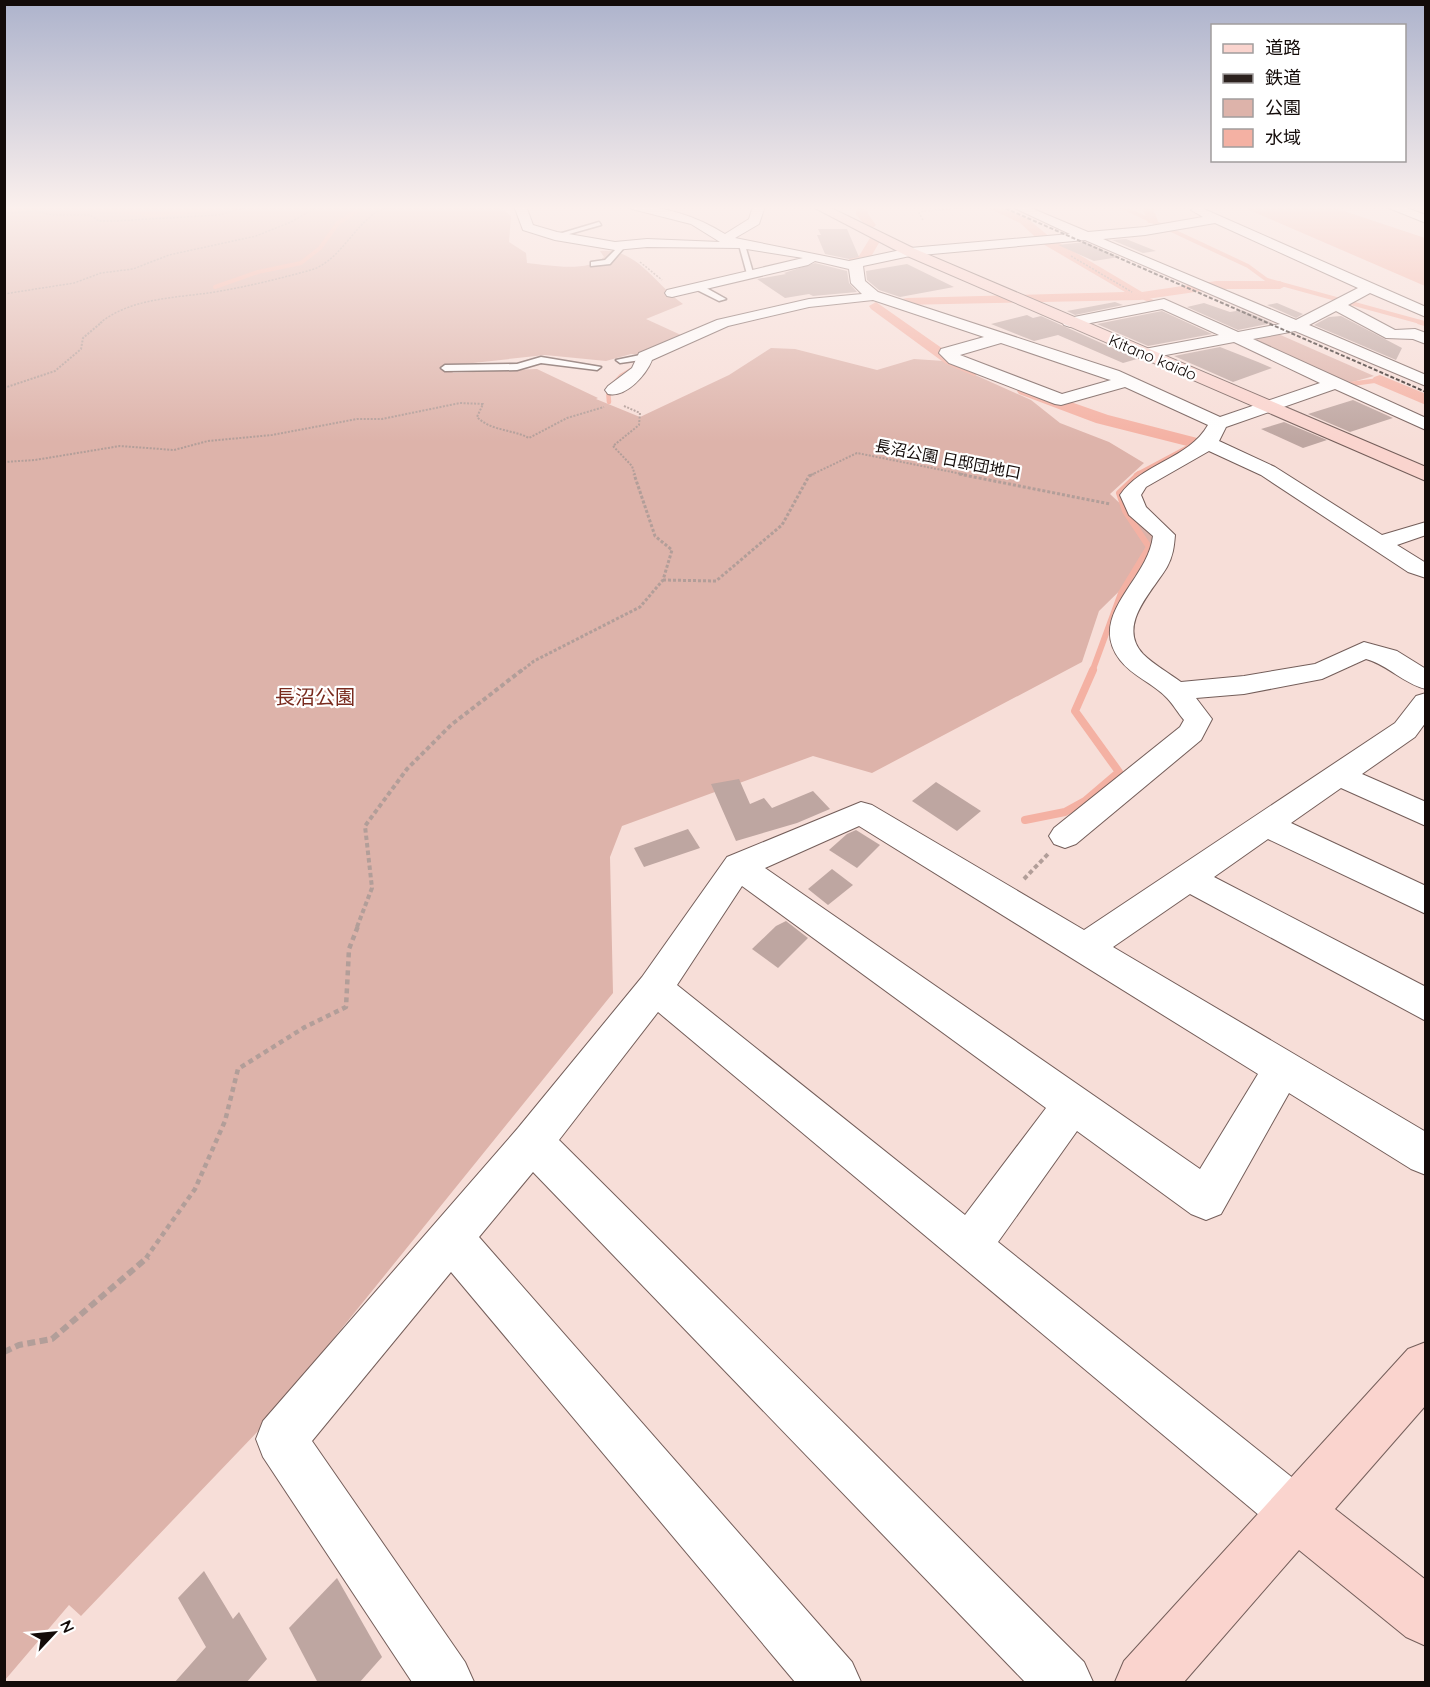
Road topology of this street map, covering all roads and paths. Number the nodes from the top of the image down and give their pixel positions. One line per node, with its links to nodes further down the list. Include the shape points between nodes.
1 (63, 285): 12 (path)
2 (246, 285): 31 (path, via 171,297 109,316 83,338 81,349 55,371)
3 (707, 285): 8 (street)
4 (860, 285): 13 (street)
5 (985, 285): 18 (main road, Kitano kaido)
6 (1199, 285): 9 (street)
7 (1358, 285): 10 (street)
8 (698, 287): 11 (street); 14 (lane)
9 (1207, 288): 17 (street, via 1239,286); 19 (street)
10 (1367, 289): 15 (street); 16 (street)
11 (672, 293)
12 (4, 294)
13 (873, 295): 21 (street); 24 (street, via 808,303 723,323)
14 (722, 299)
15 (1336, 305): 17 (street); 22 (street, via 1392,335 1415,334)
16 (1425, 313)
17 (1312, 317): 19 (street)
18 (1070, 322): 20 (street, via 1164,304); 23 (main road, Kitano kaido)
19 (1296, 326): 20 (street); 28 (street)
20 (1236, 337): 23 (street); 30 (street)
21 (1000, 338): 29 (street); 29 (street, via 947,353 1061,400)
22 (1425, 339)
23 (1145, 354): 33 (main road, Kitano kaido)
24 (645, 357): 25 (lane); 32 (street, via 639,371)
25 (620, 360)
26 (597, 367): 27 (lane, via 541,360 517,367)
27 (445, 368)
28 (1425, 381)
29 (1124, 382): 34 (street)
30 (1336, 383): 33 (street); 35 (street)
31 (4, 388)
32 (615, 397): 37 (path, via 530,438 513,430 487,427 477,417 483,404 460,403 382,419 357,419 272,435 208,441 174,450 120,447); 43 (path, via 640,413 639,425 613,446 632,466 655,536 672,550)
33 (1267, 406): 34 (street); 38 (main road, Kitano kaido)
34 (1219, 423): 36 (street)
35 (1425, 424)
36 (1208, 443): 39 (street, via 1139,483 1130,495); 41 (street, via 1268,471)
37 (4, 462)
38 (1425, 475)
39 (1137, 510): 43 (path, 長沼公園 日邸団地口, via 857,453 809,476 782,525 716,581); 45 (street, via 1164,535 1165,547 1154,572 1133,596 1120,635 1129,655)
40 (1425, 528): 41 (street)
41 (1379, 543): 42 (street)
42 (1425, 571)
43 (663, 580): 65 (path, via 640,607 534,661 451,725 407,768 365,826 372,888 349,949 346,1007 305,1027 238,1069 225,1121 195,1190 152,1253 52,1339)
44 (1425, 681): 45 (street, via 1388,657 1364,650 1322,671 1254,684)
45 (1176, 691): 51 (street, via 1198,719 1191,733)
46 (1425, 702): 47 (street)
47 (1415, 734): 48 (street)
48 (1338, 775): 49 (street); 50 (street)
49 (1425, 814)
50 (1266, 825): 53 (street); 55 (street)
51 (1065, 836): 54 (path)
52 (738, 866): 54 (street, via 861,813); 57 (street); 60 (street)
53 (1188, 878): 56 (street); 58 (street)
54 (1003, 900): 56 (street)
55 (1425, 902)
56 (1084, 949): 59 (street)
57 (655, 988): 61 (street); 64 (street)
58 (1425, 1005)
59 (1282, 1068): 60 (street, via 1206,1199); 62 (street)
60 (1073, 1104): 64 (street)
61 (532, 1142): 63 (street); 71 (street)
62 (1425, 1155)
63 (450, 1237): 69 (street, via 281,1439); 70 (street)
64 (969, 1246): 67 (street)
65 (4, 1352)
66 (1425, 1367): 67 (main road)
67 (1296, 1513): 68 (main road); 72 (main road)
68 (1425, 1617)
69 (445, 1683)
70 (832, 1683)
71 (1065, 1683)
72 (1145, 1683)

